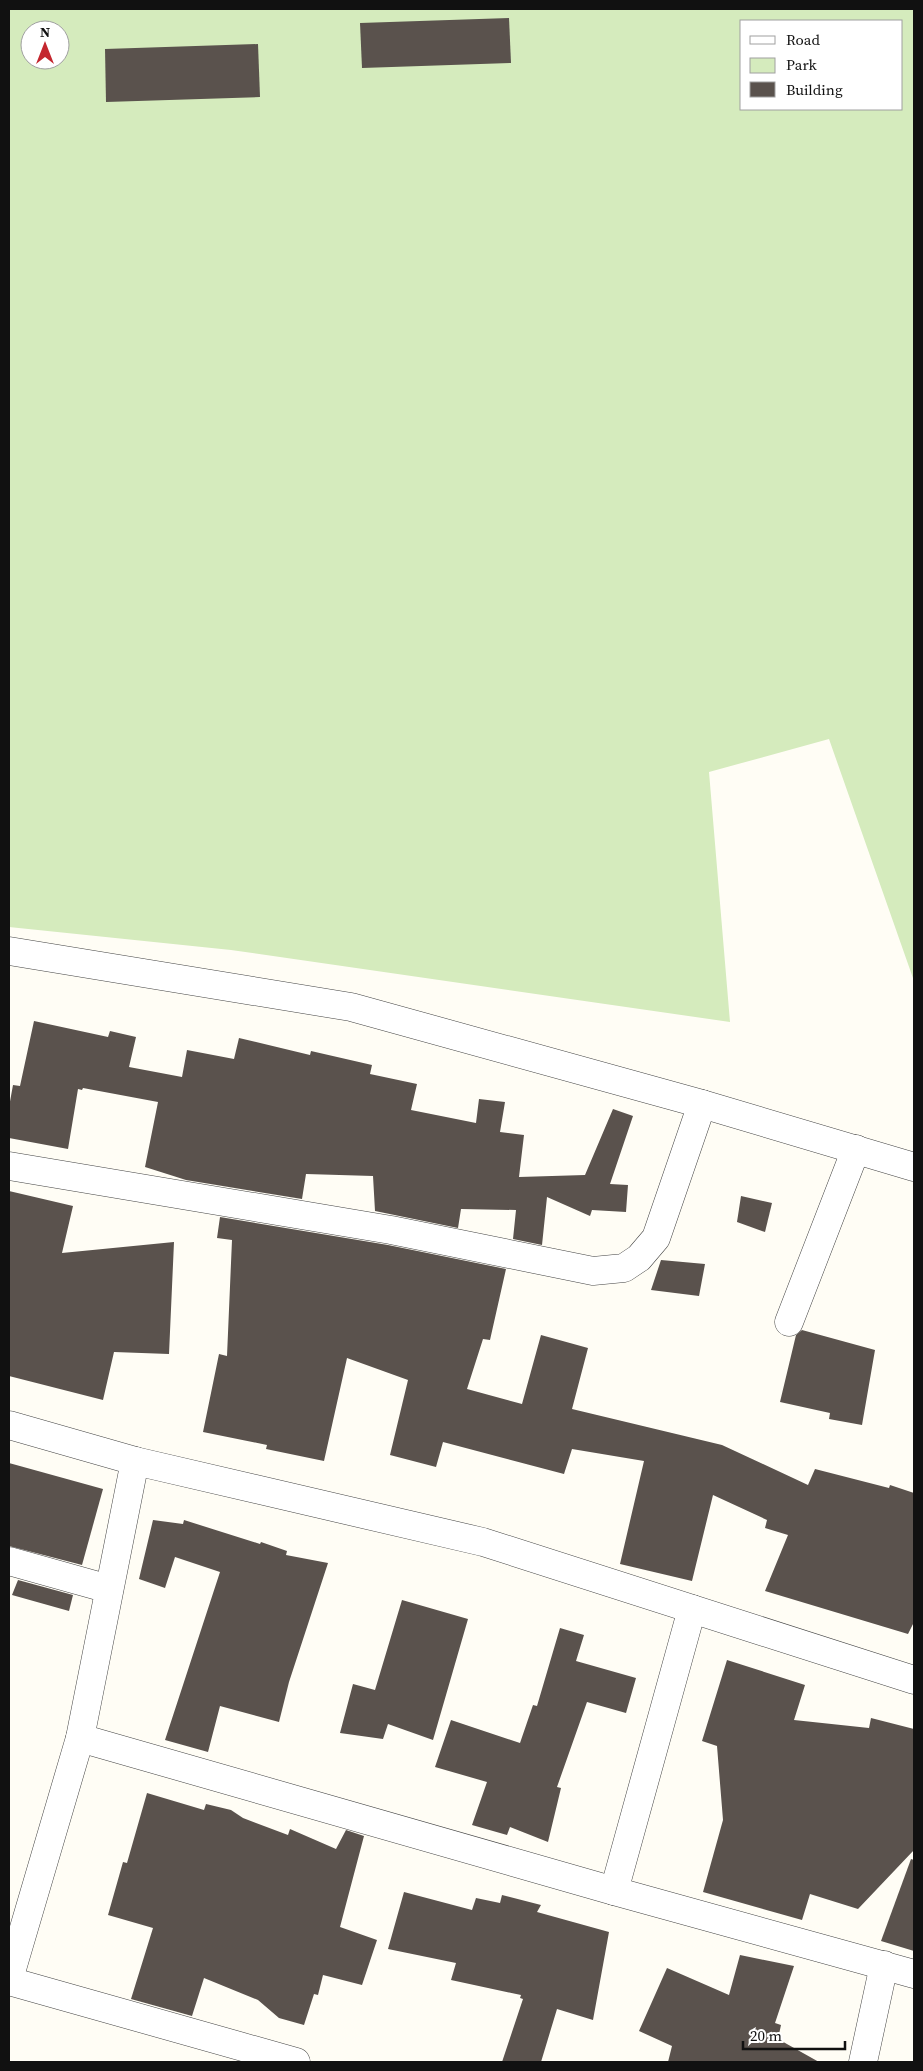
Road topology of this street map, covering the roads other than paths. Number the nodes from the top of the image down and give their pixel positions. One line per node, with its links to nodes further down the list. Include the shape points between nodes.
1 (9, 951): 2 (street, via 351,1006)
2 (702, 1104): 3 (street); 4 (street, via 656,1238 639,1258 624,1268 593,1270 391,1230)
3 (856, 1149): 5 (street); 6 (street)
4 (9, 1166)
5 (914, 1167)
6 (789, 1322)
7 (9, 1425): 8 (street)
8 (134, 1461): 10 (street); 11 (street, via 482,1542)
9 (9, 1561): 10 (street)
10 (109, 1589): 13 (street)
11 (692, 1609): 12 (street); 14 (street)
12 (914, 1680)
13 (80, 1738): 14 (street); 17 (street)
14 (614, 1891): 15 (street)
15 (884, 1966): 16 (street); 19 (street)
16 (914, 1974)
17 (9, 1980): 18 (street)
18 (294, 2062)
19 (863, 2062)

